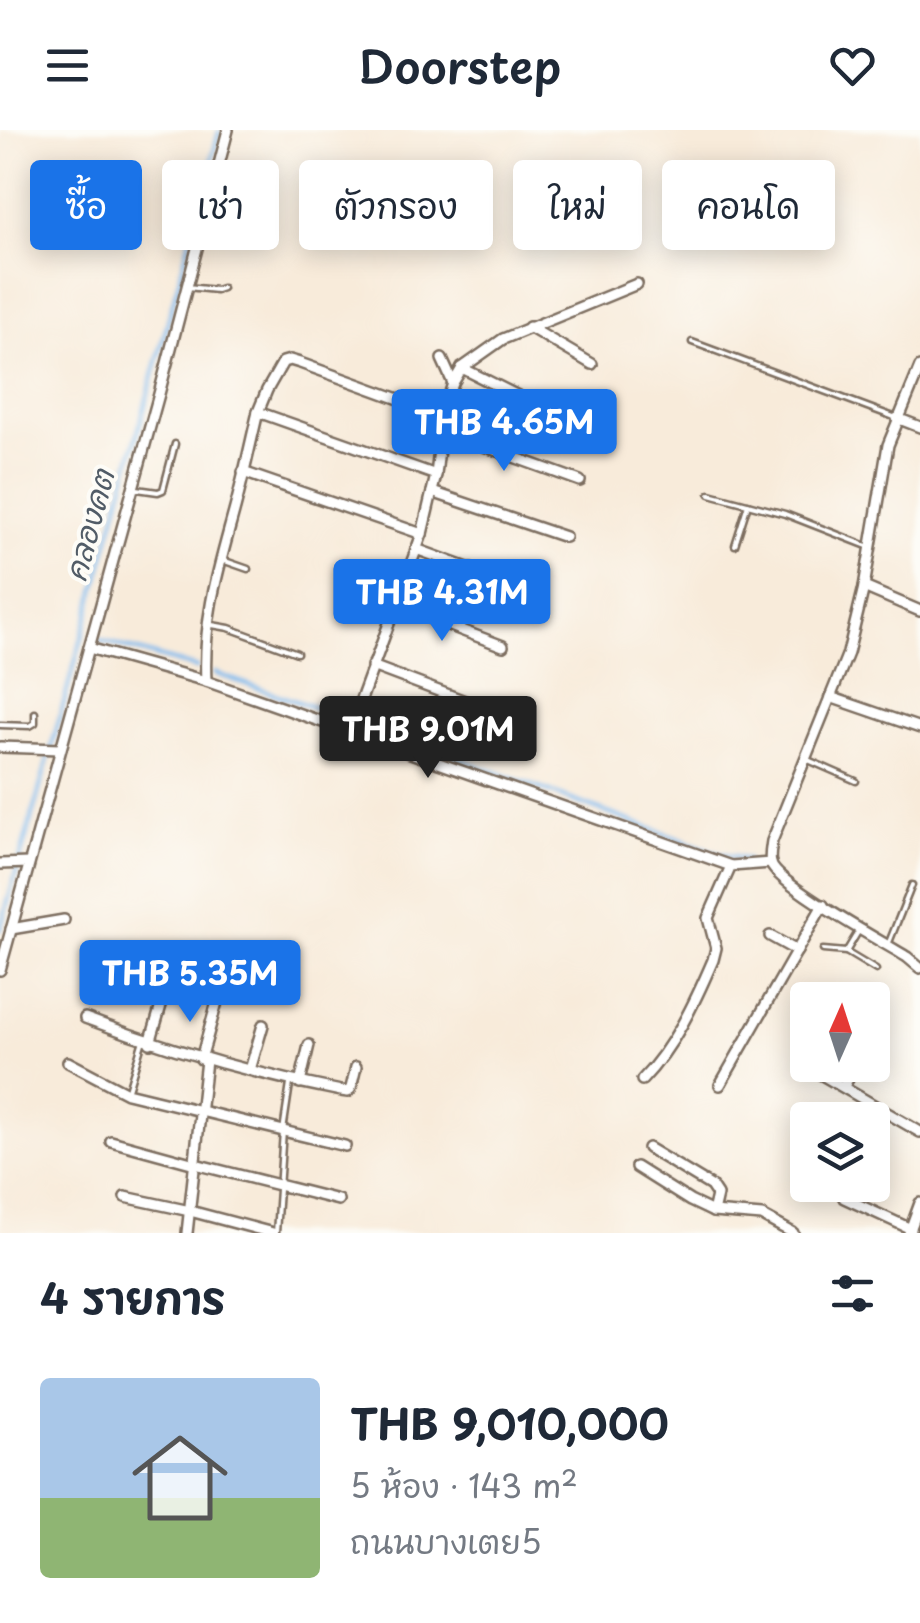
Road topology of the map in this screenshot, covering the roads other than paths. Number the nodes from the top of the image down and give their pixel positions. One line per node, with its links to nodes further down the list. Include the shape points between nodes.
1 (228, 130): 3 (street)
2 (637, 284): 5 (street)
3 (187, 287): 4 (lane); 23 (street)
4 (222, 288)
5 (529, 327): 8 (street); 10 (street)
6 (692, 342): 16 (lane)
7 (442, 359): 11 (street)
8 (592, 364)
9 (920, 366): 12 (street)
10 (462, 368): 11 (street); 13 (street)
11 (454, 383): 15 (street)
12 (916, 385): 16 (street)
13 (540, 407)
14 (258, 412): 15 (street, via 290,360); 20 (street); 21 (street)
15 (443, 415): 18 (street)
16 (897, 418): 17 (street); 30 (street)
17 (920, 427)
18 (442, 431): 21 (street); 22 (street)
19 (175, 444): 23 (lane, via 163,490)
20 (244, 472): 27 (street); 32 (street)
21 (436, 474): 24 (street)
22 (580, 481)
23 (132, 489): 40 (street)
24 (432, 492): 27 (street); 28 (street)
25 (710, 494): 26 (lane)
26 (748, 504): 29 (lane); 30 (lane)
27 (422, 534): 31 (street)
28 (565, 538)
29 (735, 546)
30 (870, 547): 34 (street)
31 (416, 549): 35 (street); 36 (street)
32 (220, 560): 33 (lane); 38 (street)
33 (248, 569)
34 (864, 587): 37 (street); 44 (street)
35 (536, 593)
36 (395, 605): 39 (street); 42 (street)
37 (920, 611)
38 (208, 624): 41 (lane); 43 (street)
39 (502, 646)
40 (89, 648): 43 (street); 51 (street)
41 (297, 653)
42 (372, 666): 45 (street); 49 (street)
43 (206, 681): 49 (street)
44 (830, 697): 48 (street); 52 (street)
45 (465, 701)
46 (35, 713): 47 (lane, via 30,726)
47 (0, 724)
48 (920, 728)
49 (348, 732): 57 (street)
50 (0, 747): 51 (street)
51 (59, 749): 54 (street)
52 (804, 758): 53 (lane); 55 (street)
53 (856, 780)
54 (27, 863): 56 (street); 62 (street)
55 (770, 863): 57 (street); 59 (street)
56 (5, 864)
57 (731, 866): 83 (street, via 708,918 713,960 676,1034)
58 (912, 886): 64 (lane)
59 (823, 905): 61 (street); 65 (street)
60 (64, 920): 62 (street)
61 (860, 928): 64 (street); 67 (lane)
62 (11, 929): 70 (street)
63 (770, 936): 65 (street)
64 (888, 945): 68 (street)
65 (797, 950): 87 (street)
66 (823, 950): 67 (lane)
67 (846, 952): 71 (lane)
68 (919, 964)
69 (106, 968): 73 (street)
70 (0, 970)
71 (876, 970)
72 (166, 985): 73 (street)
73 (163, 997): 77 (street)
74 (217, 1002): 79 (street)
75 (85, 1018): 77 (street)
76 (262, 1025): 82 (street)
77 (147, 1042): 79 (street); 89 (lane)
78 (309, 1045): 84 (street)
79 (204, 1059): 82 (street); 90 (street)
80 (68, 1062): 89 (street)
81 (356, 1067): 84 (street, via 348,1092)
82 (250, 1070): 84 (street)
83 (642, 1080)
84 (295, 1082): 91 (lane)
85 (837, 1082): 88 (street)
86 (846, 1082): 88 (street)
87 (720, 1085)
88 (844, 1086): 92 (street)
89 (127, 1093): 90 (street)
90 (201, 1112): 91 (street); 96 (street)
91 (283, 1131): 94 (street); 98 (lane)
92 (920, 1132)
93 (112, 1140): 96 (street)
94 (345, 1146)
95 (648, 1148): 104 (street, via 711,1186)
96 (195, 1164): 98 (street); 103 (street)
97 (636, 1167): 104 (street)
98 (279, 1185): 100 (street); 108 (lane)
99 (125, 1197): 103 (street)
100 (338, 1200)
101 (852, 1202): 106 (street)
102 (920, 1203): 105 (street)
103 (190, 1211): 107 (street); 108 (street)
104 (714, 1212): 109 (street, via 762,1216)
105 (917, 1218): 106 (street)
106 (910, 1231)
107 (187, 1233)
108 (274, 1233)
109 (792, 1233)

